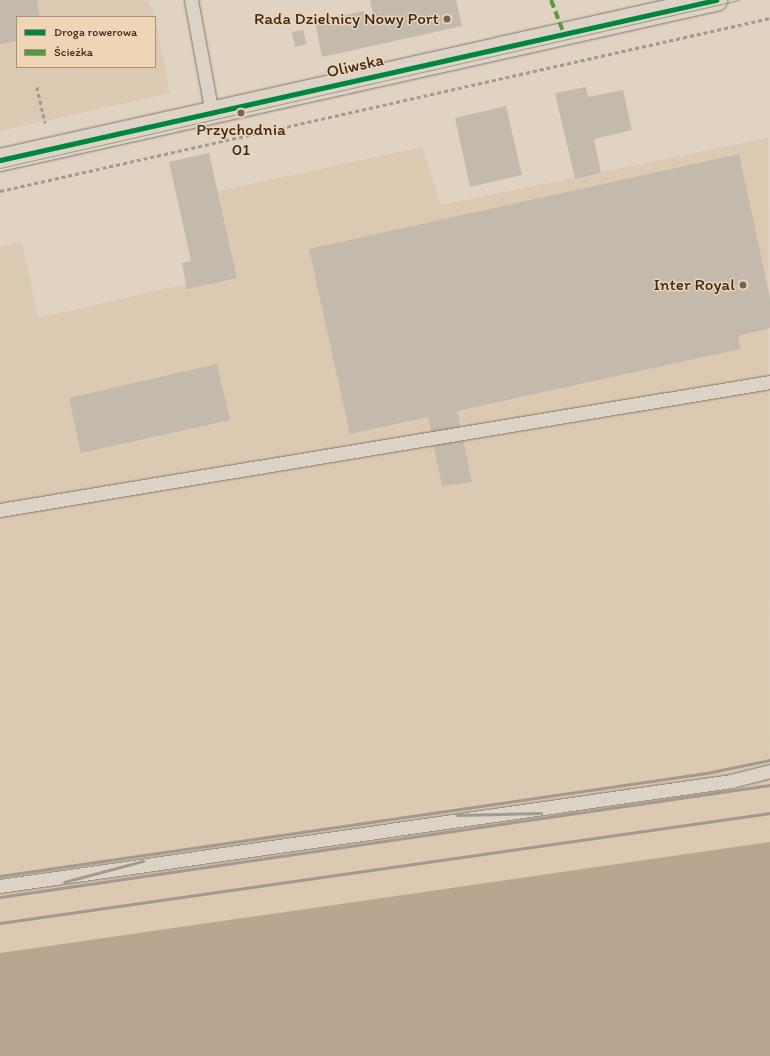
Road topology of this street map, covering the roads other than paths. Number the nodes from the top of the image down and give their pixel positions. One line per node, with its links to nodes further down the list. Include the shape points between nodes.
1 (191, 0): 3 (lane)
2 (716, 0): 3 (street, Oliwska)
3 (212, 113): 4 (street, Oliwska)
4 (0, 160)
5 (770, 382): 6 (lane)
6 (0, 510)
7 (770, 771): 8 (lane, via 731,780)
8 (0, 886)

